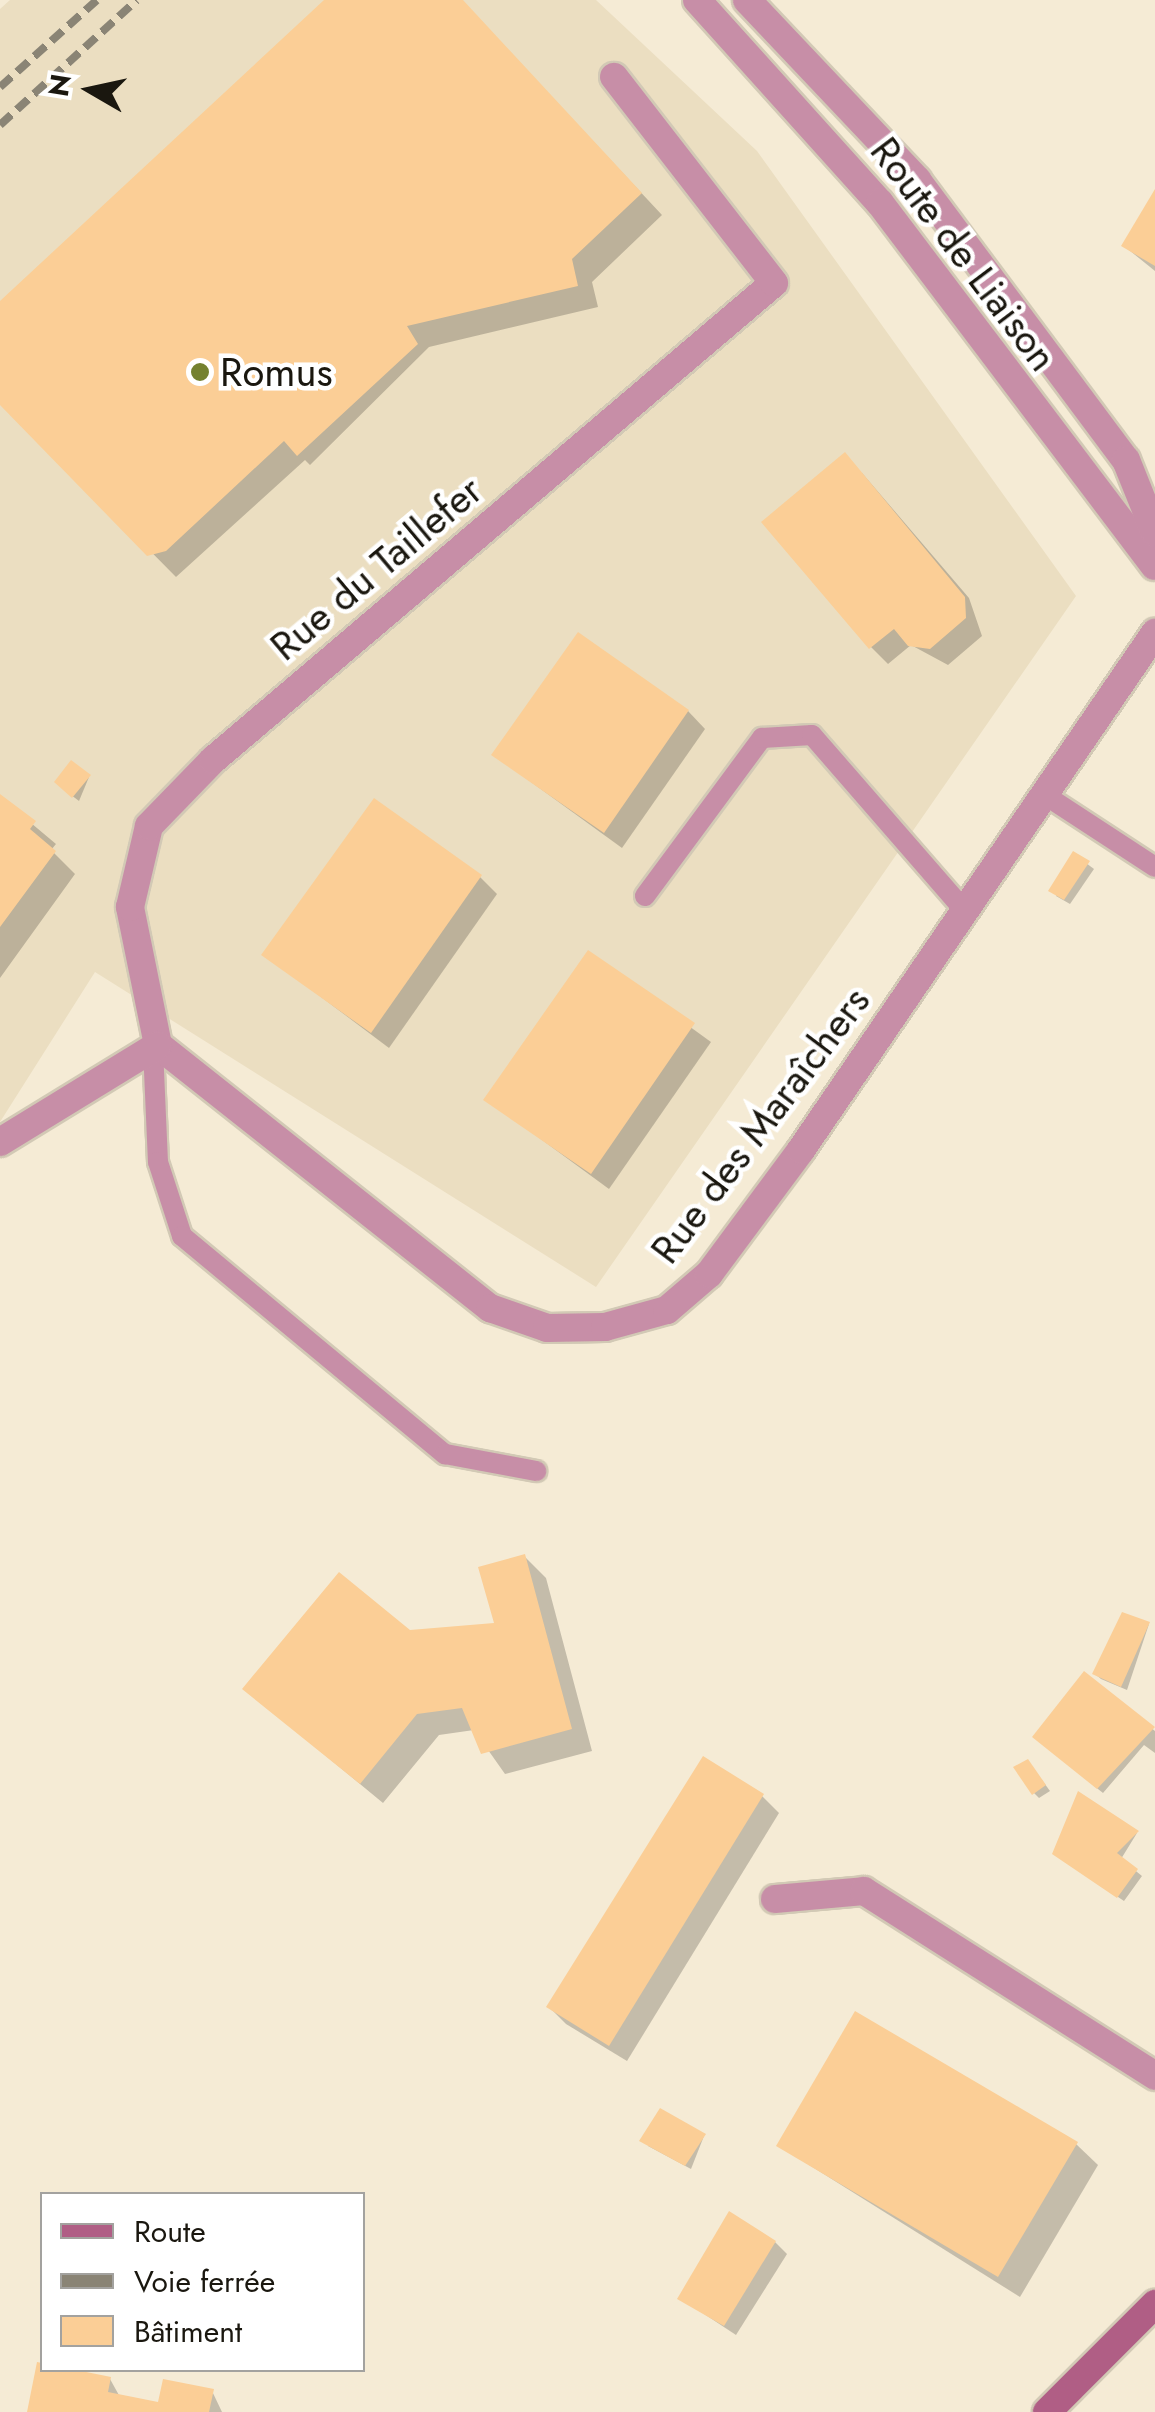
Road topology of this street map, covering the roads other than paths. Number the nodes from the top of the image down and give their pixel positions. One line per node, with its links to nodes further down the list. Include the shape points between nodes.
1 (697, 0): 5 (street, Route de Liaison, via 880,203)
2 (747, 0): 4 (street, Route de Liaison, via 917,180 1126,460)
3 (614, 77): 11 (street, Rue du Taillefer, via 774,282 213,760 149,826 130,907)
4 (1155, 532)
5 (1155, 566)
6 (1155, 633): 7 (street, Rue des Maraîchers)
7 (1042, 793): 8 (lane); 10 (street, Rue des Maraîchers)
8 (1155, 867)
9 (646, 896): 10 (lane, via 762,738 812,734)
10 (963, 909): 11 (street, Rue des Maraîchers, via 709,1274 667,1310 605,1327 547,1328 490,1308)
11 (155, 1046): 12 (street); 13 (lane, via 158,1162 182,1236 445,1454)
12 (0, 1142)
13 (536, 1471)
14 (776, 1899): 15 (street, via 864,1891)
15 (1155, 2076)
16 (1155, 2304): 17 (main road)
17 (1047, 2412)

